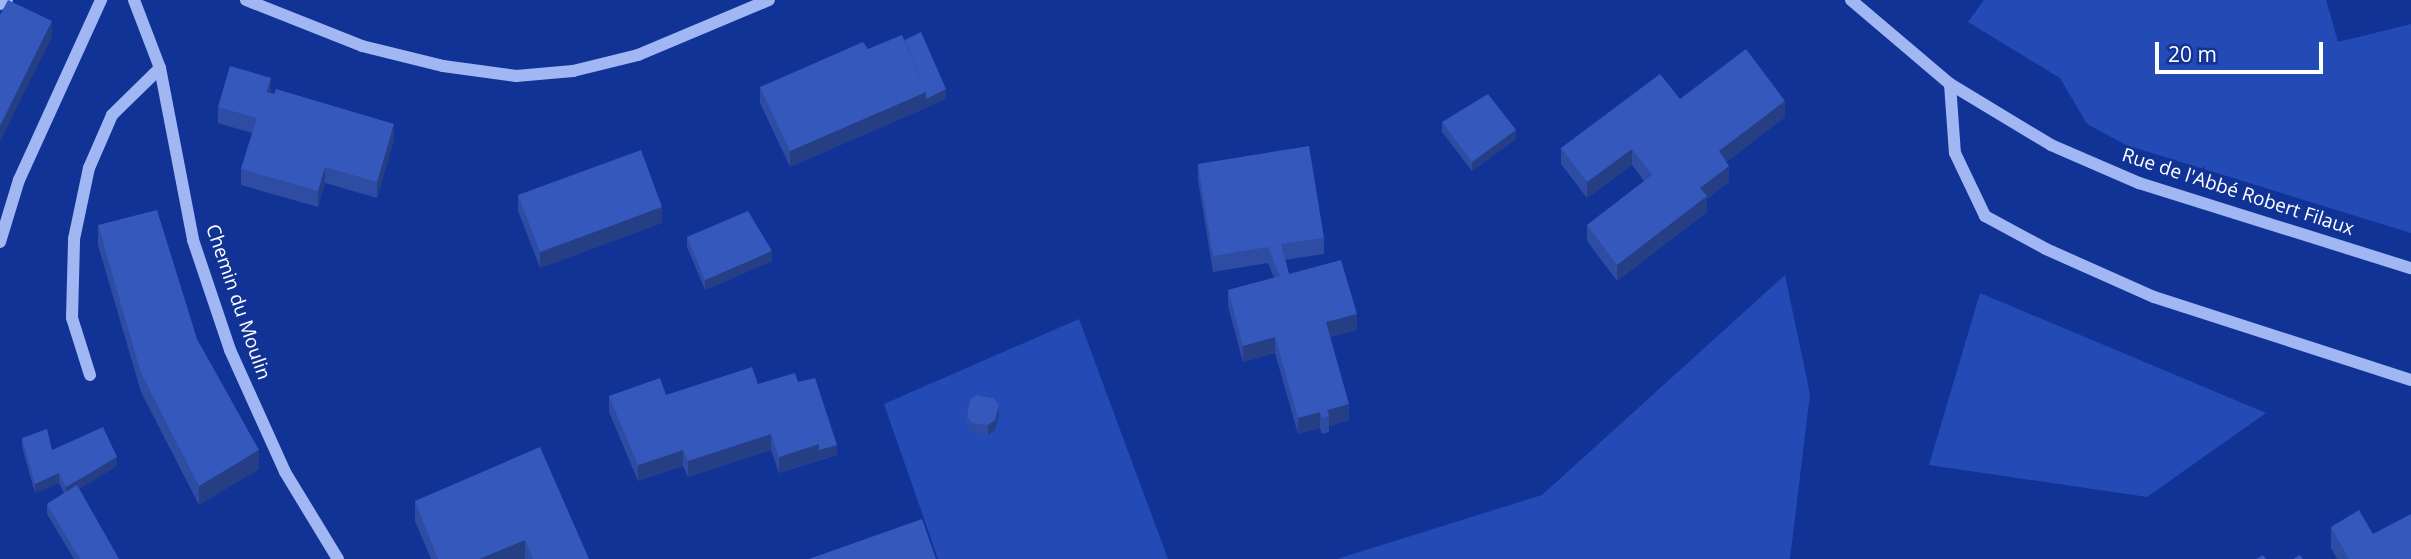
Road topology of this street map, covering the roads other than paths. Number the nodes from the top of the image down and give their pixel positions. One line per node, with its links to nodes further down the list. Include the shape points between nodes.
1 (7, 0): 7 (street)
2 (101, 0): 10 (street, via 19,180)
3 (134, 0): 8 (street, Chemin du Moulin)
4 (246, 0): 5 (street, via 362,46 443,66 516,76 573,71 638,55)
5 (769, 0)
6 (1851, 0): 9 (street, Rue de l'Abbé Robert Filaux)
7 (0, 4)
8 (160, 68): 12 (street, via 112,115 89,168 74,239 72,318); 14 (street, Chemin du Moulin, via 193,240 230,350 285,472)
9 (1950, 84): 11 (street, Rue de l'Abbé Robert Filaux, via 2050,145 2139,183); 13 (street, via 1955,153 1985,216 2154,297)
10 (0, 242)
11 (2411, 268)
12 (90, 375)
13 (2411, 380)
14 (338, 559)

